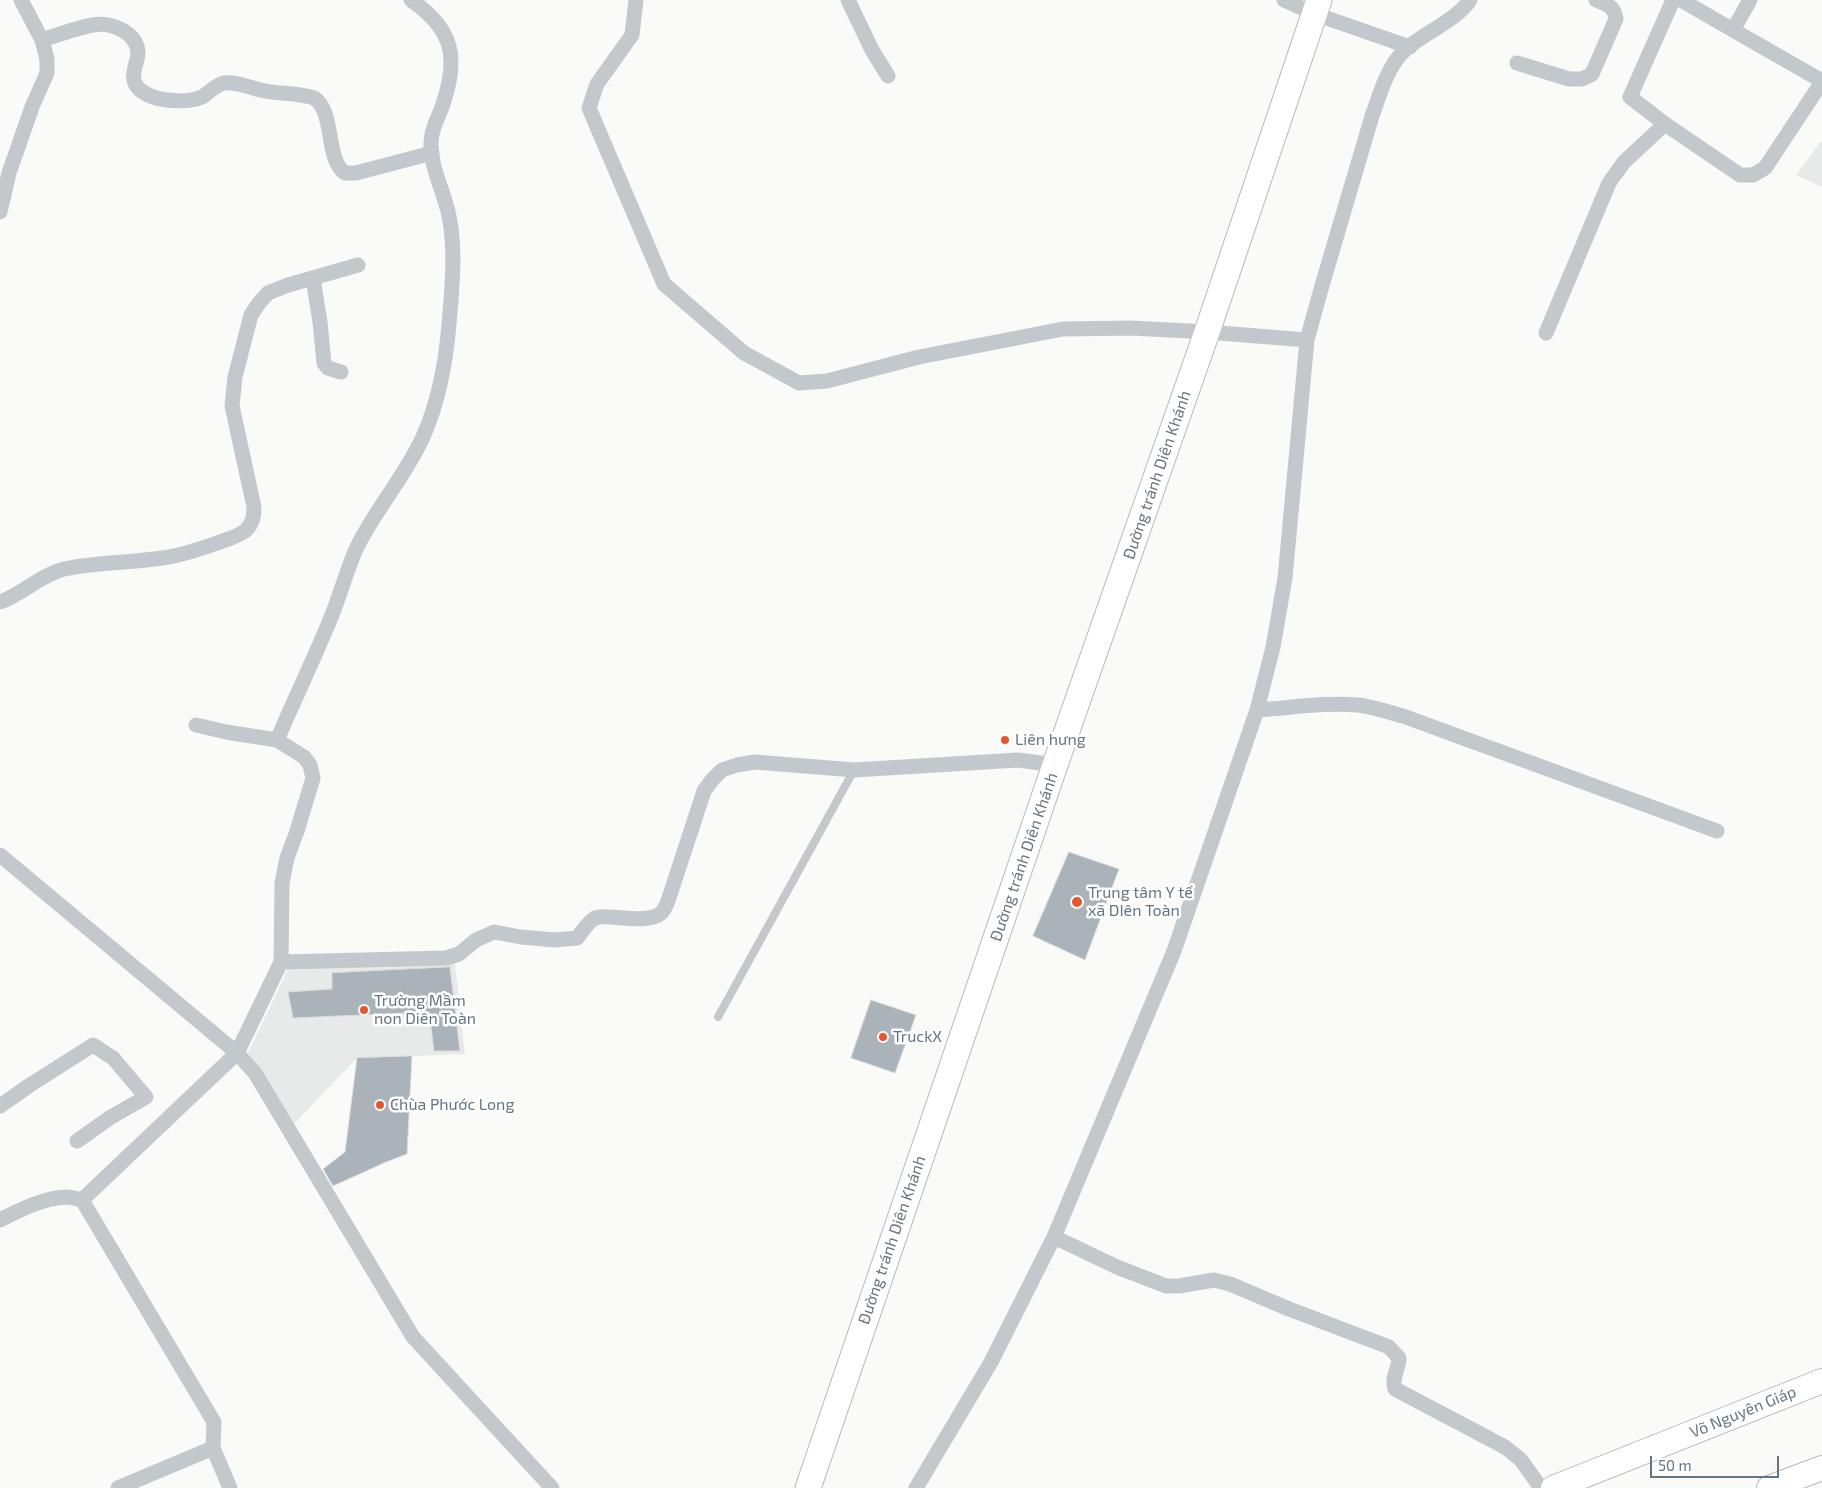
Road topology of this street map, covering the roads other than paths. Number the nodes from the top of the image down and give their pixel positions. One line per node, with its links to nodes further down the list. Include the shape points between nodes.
1 (21, 0): 13 (street)
2 (411, 0): 19 (street, via 436,21 451,49 452,68 432,132)
3 (636, 0): 23 (street, via 632,35 597,84 589,108 664,284 744,353 799,383 827,381 919,357 1063,329)
4 (848, 0): 16 (street)
5 (1284, 0): 11 (street)
6 (1470, 0): 14 (street)
7 (1596, 0): 15 (street, via 1612,8 1616,19 1592,74 1582,79 1569,79)
8 (1673, 0): 18 (street, via 1630,97)
9 (1680, 0): 12 (street)
10 (1750, 0): 12 (street)
11 (1317, 7): 14 (street); 23 (highway, Đường tránh Diên Khánh)
12 (1733, 30): 17 (street)
13 (42, 40): 19 (street, via 92,25 120,28 134,40 137,49 134,74 137,87 158,98 200,98 222,84 230,83 314,98 324,108 338,166 345,173); 20 (street, via 47,73 9,172)
14 (1410, 47): 25 (street, via 1398,58 1388,75 1372,116)
15 (1517, 63)
16 (888, 76)
17 (1822, 82): 18 (street, via 1765,168 1753,176 1740,175)
18 (1665, 124): 24 (street, via 1624,162 1609,183)
19 (432, 153): 30 (street, via 452,237 449,325 439,386 424,436 351,560 333,613)
20 (0, 212)
21 (358, 266): 22 (street)
22 (313, 278): 26 (street, via 324,363 328,368); 27 (street, via 268,293 251,316 235,377 232,406 254,506 254,516 246,530 193,552 64,569 46,575)
23 (1207, 332): 25 (street); 31 (highway, Đường tránh Diên Khánh)
24 (1546, 333)
25 (1307, 340): 28 (street, via 1285,578 1273,647)
26 (341, 372)
27 (0, 602)
28 (1257, 710): 33 (street, via 1330,705 1378,709); 42 (street, via 1174,951)
29 (196, 725): 30 (street)
30 (277, 740): 35 (street, via 304,757 313,778 282,883)
31 (1055, 766): 32 (street, via 1018,760); 49 (highway, Đường tránh Diên Khánh)
32 (854, 770): 35 (street, via 755,762 722,770 704,791 668,901 657,916 600,916 585,926 577,938 564,940 494,932 446,958); 36 (lane)
33 (1717, 831)
34 (0, 855): 37 (street)
35 (281, 962): 37 (street)
36 (718, 1017)
37 (237, 1053): 40 (street); 48 (street, via 255,1073 412,1337)
38 (0, 1106): 39 (street, via 93,1045 112,1058 146,1097)
39 (77, 1141)
40 (82, 1200): 41 (street, via 67,1197 47,1201); 44 (street, via 214,1422)
41 (0, 1220)
42 (1054, 1238): 50 (street, via 991,1362); 51 (street, via 1166,1286 1214,1280 1230,1284 1389,1347 1399,1358 1393,1378 1395,1389 1505,1447 1521,1460)
43 (1822, 1381): 52 (main road, Võ Nguyên Giáp)
44 (213, 1448): 46 (street); 47 (street)
45 (1822, 1468): 53 (main road)
46 (118, 1488)
47 (230, 1488)
48 (552, 1488)
49 (808, 1488)
50 (916, 1488)
51 (1540, 1488)
52 (1553, 1488)
53 (1769, 1488)

